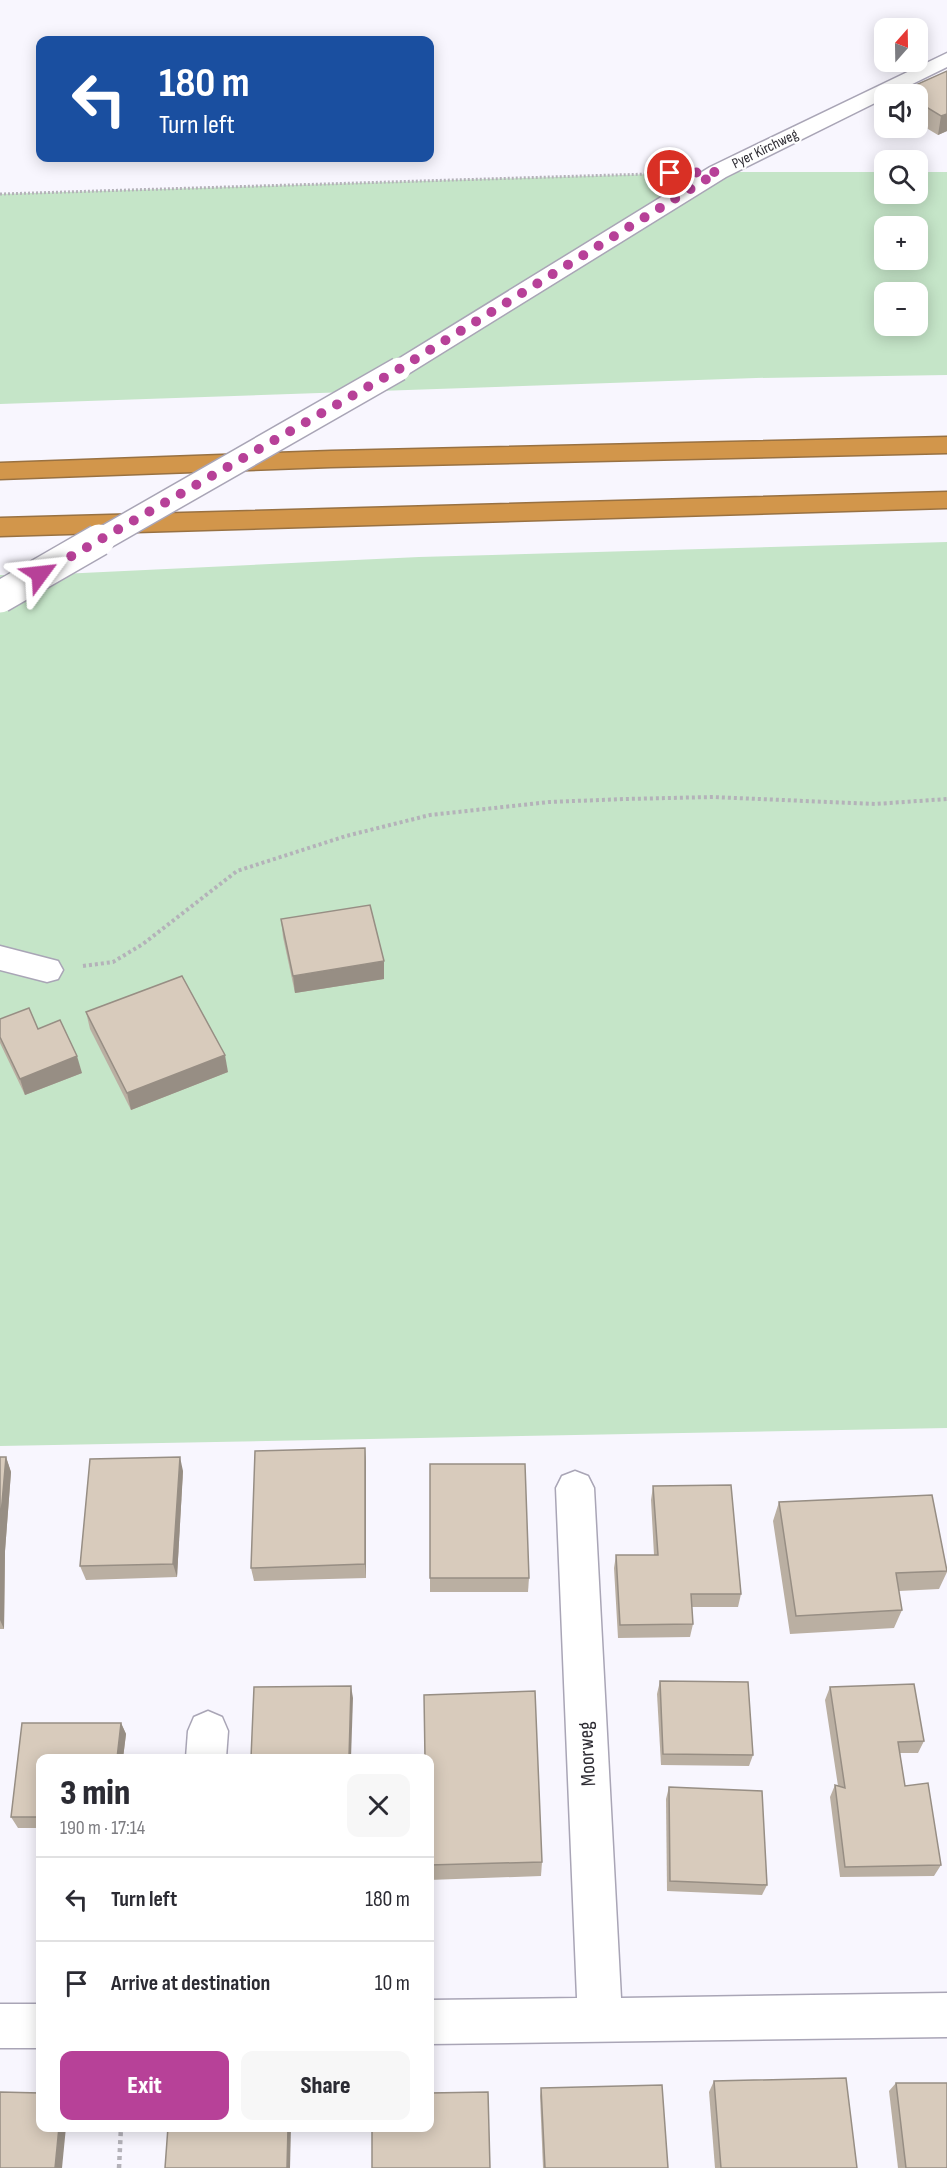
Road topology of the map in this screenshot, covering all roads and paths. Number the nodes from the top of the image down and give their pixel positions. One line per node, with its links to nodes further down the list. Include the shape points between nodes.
1 (947, 59): 2 (street, Pyer Kirchweg)
2 (718, 172): 3 (path); 8 (street, Pyer Kirchweg, bridge, via 399,369)
3 (0, 194)
4 (947, 445): 5 (highway)
5 (0, 471)
6 (947, 500): 7 (highway)
7 (0, 527)
8 (0, 597)
9 (947, 800): 11 (path, via 875,804 713,797 549,802 430,815 345,836 237,871 143,944 113,962)
10 (0, 958): 11 (street)
11 (47, 970)
12 (574, 1488): 14 (street, Moorweg)
13 (947, 2015): 14 (street)
14 (600, 2020): 15 (street)
15 (434, 2022)
16 (0, 2026): 17 (street)
17 (36, 2026)
18 (121, 2132): 19 (path)
19 (119, 2168)

